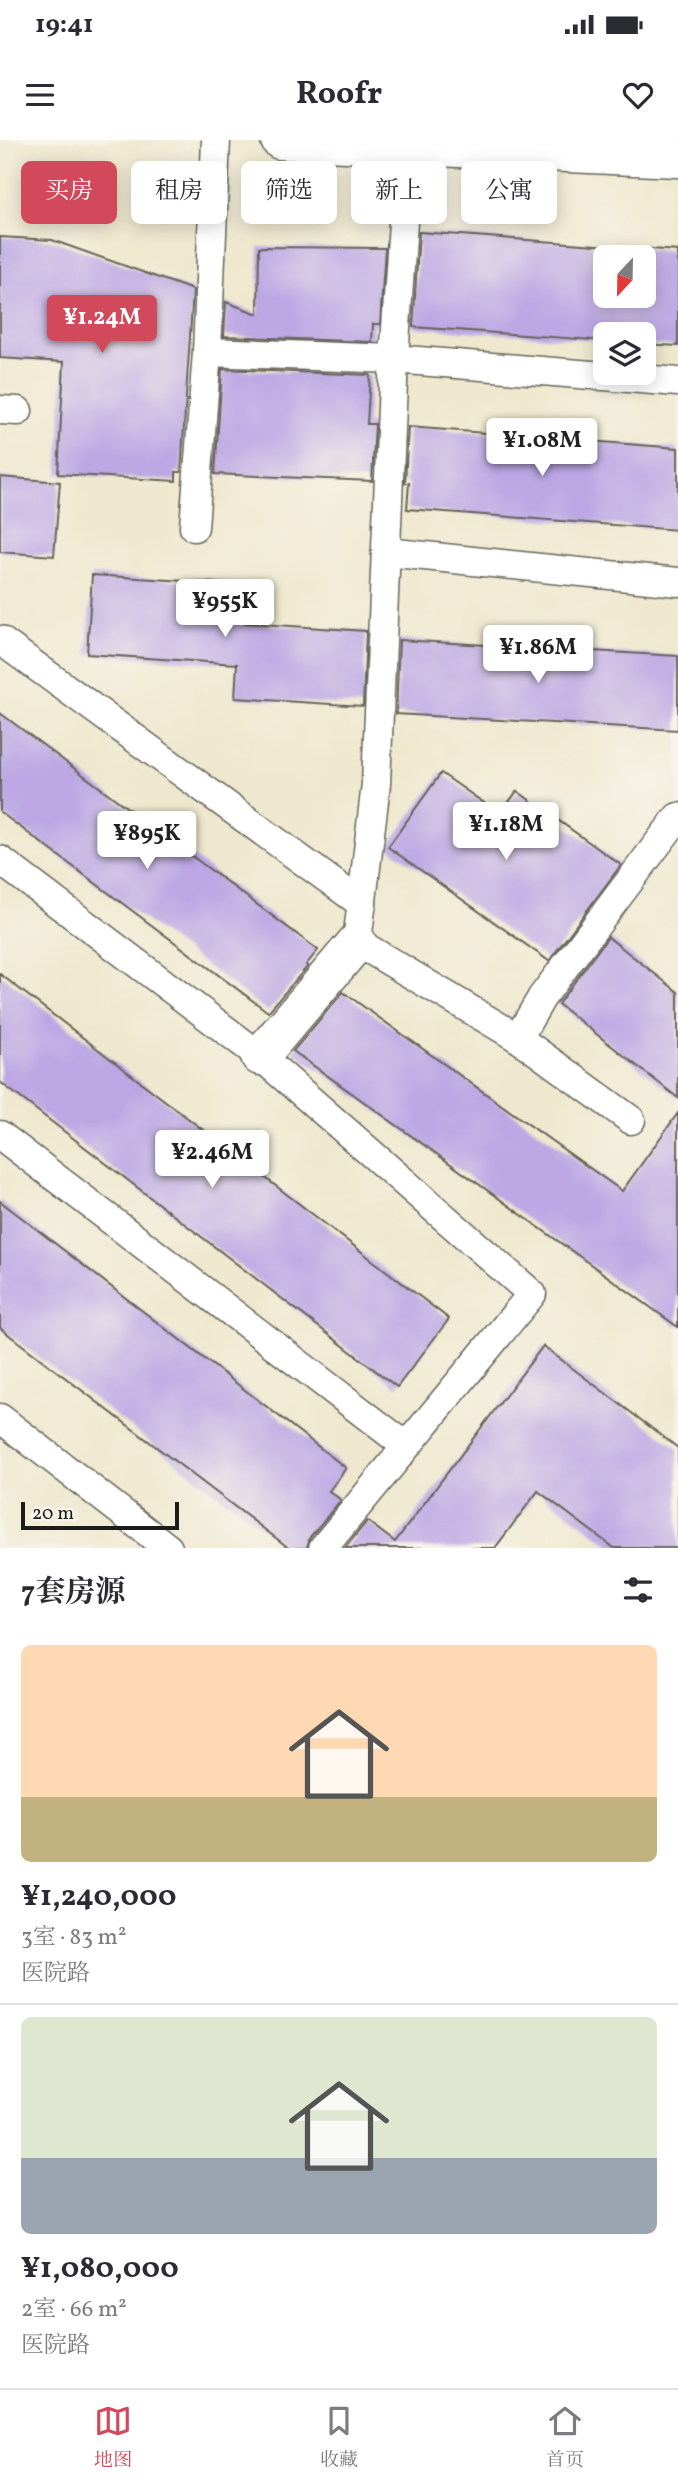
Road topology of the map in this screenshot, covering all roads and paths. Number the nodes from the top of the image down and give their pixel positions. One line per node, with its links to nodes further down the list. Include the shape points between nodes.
1 (216, 140): 5 (lane)
2 (280, 140): 3 (street)
3 (408, 146): 4 (street); 6 (lane)
4 (678, 158)
5 (207, 352): 6 (lane); 8 (lane)
6 (394, 359): 7 (lane); 9 (lane)
7 (678, 382)
8 (194, 527)
9 (386, 551): 10 (lane); 14 (lane, via 376,784)
10 (678, 582)
11 (0, 640): 14 (lane)
12 (678, 817): 16 (lane, via 542,997)
13 (0, 860): 17 (lane)
14 (362, 904): 15 (lane)
15 (357, 942): 16 (lane); 17 (street)
16 (518, 1038): 18 (lane)
17 (260, 1056): 21 (lane, via 532,1294)
18 (631, 1120)
19 (0, 1135): 21 (lane)
20 (0, 1418): 22 (lane)
21 (406, 1446): 23 (lane)
22 (168, 1548)
23 (323, 1548)

